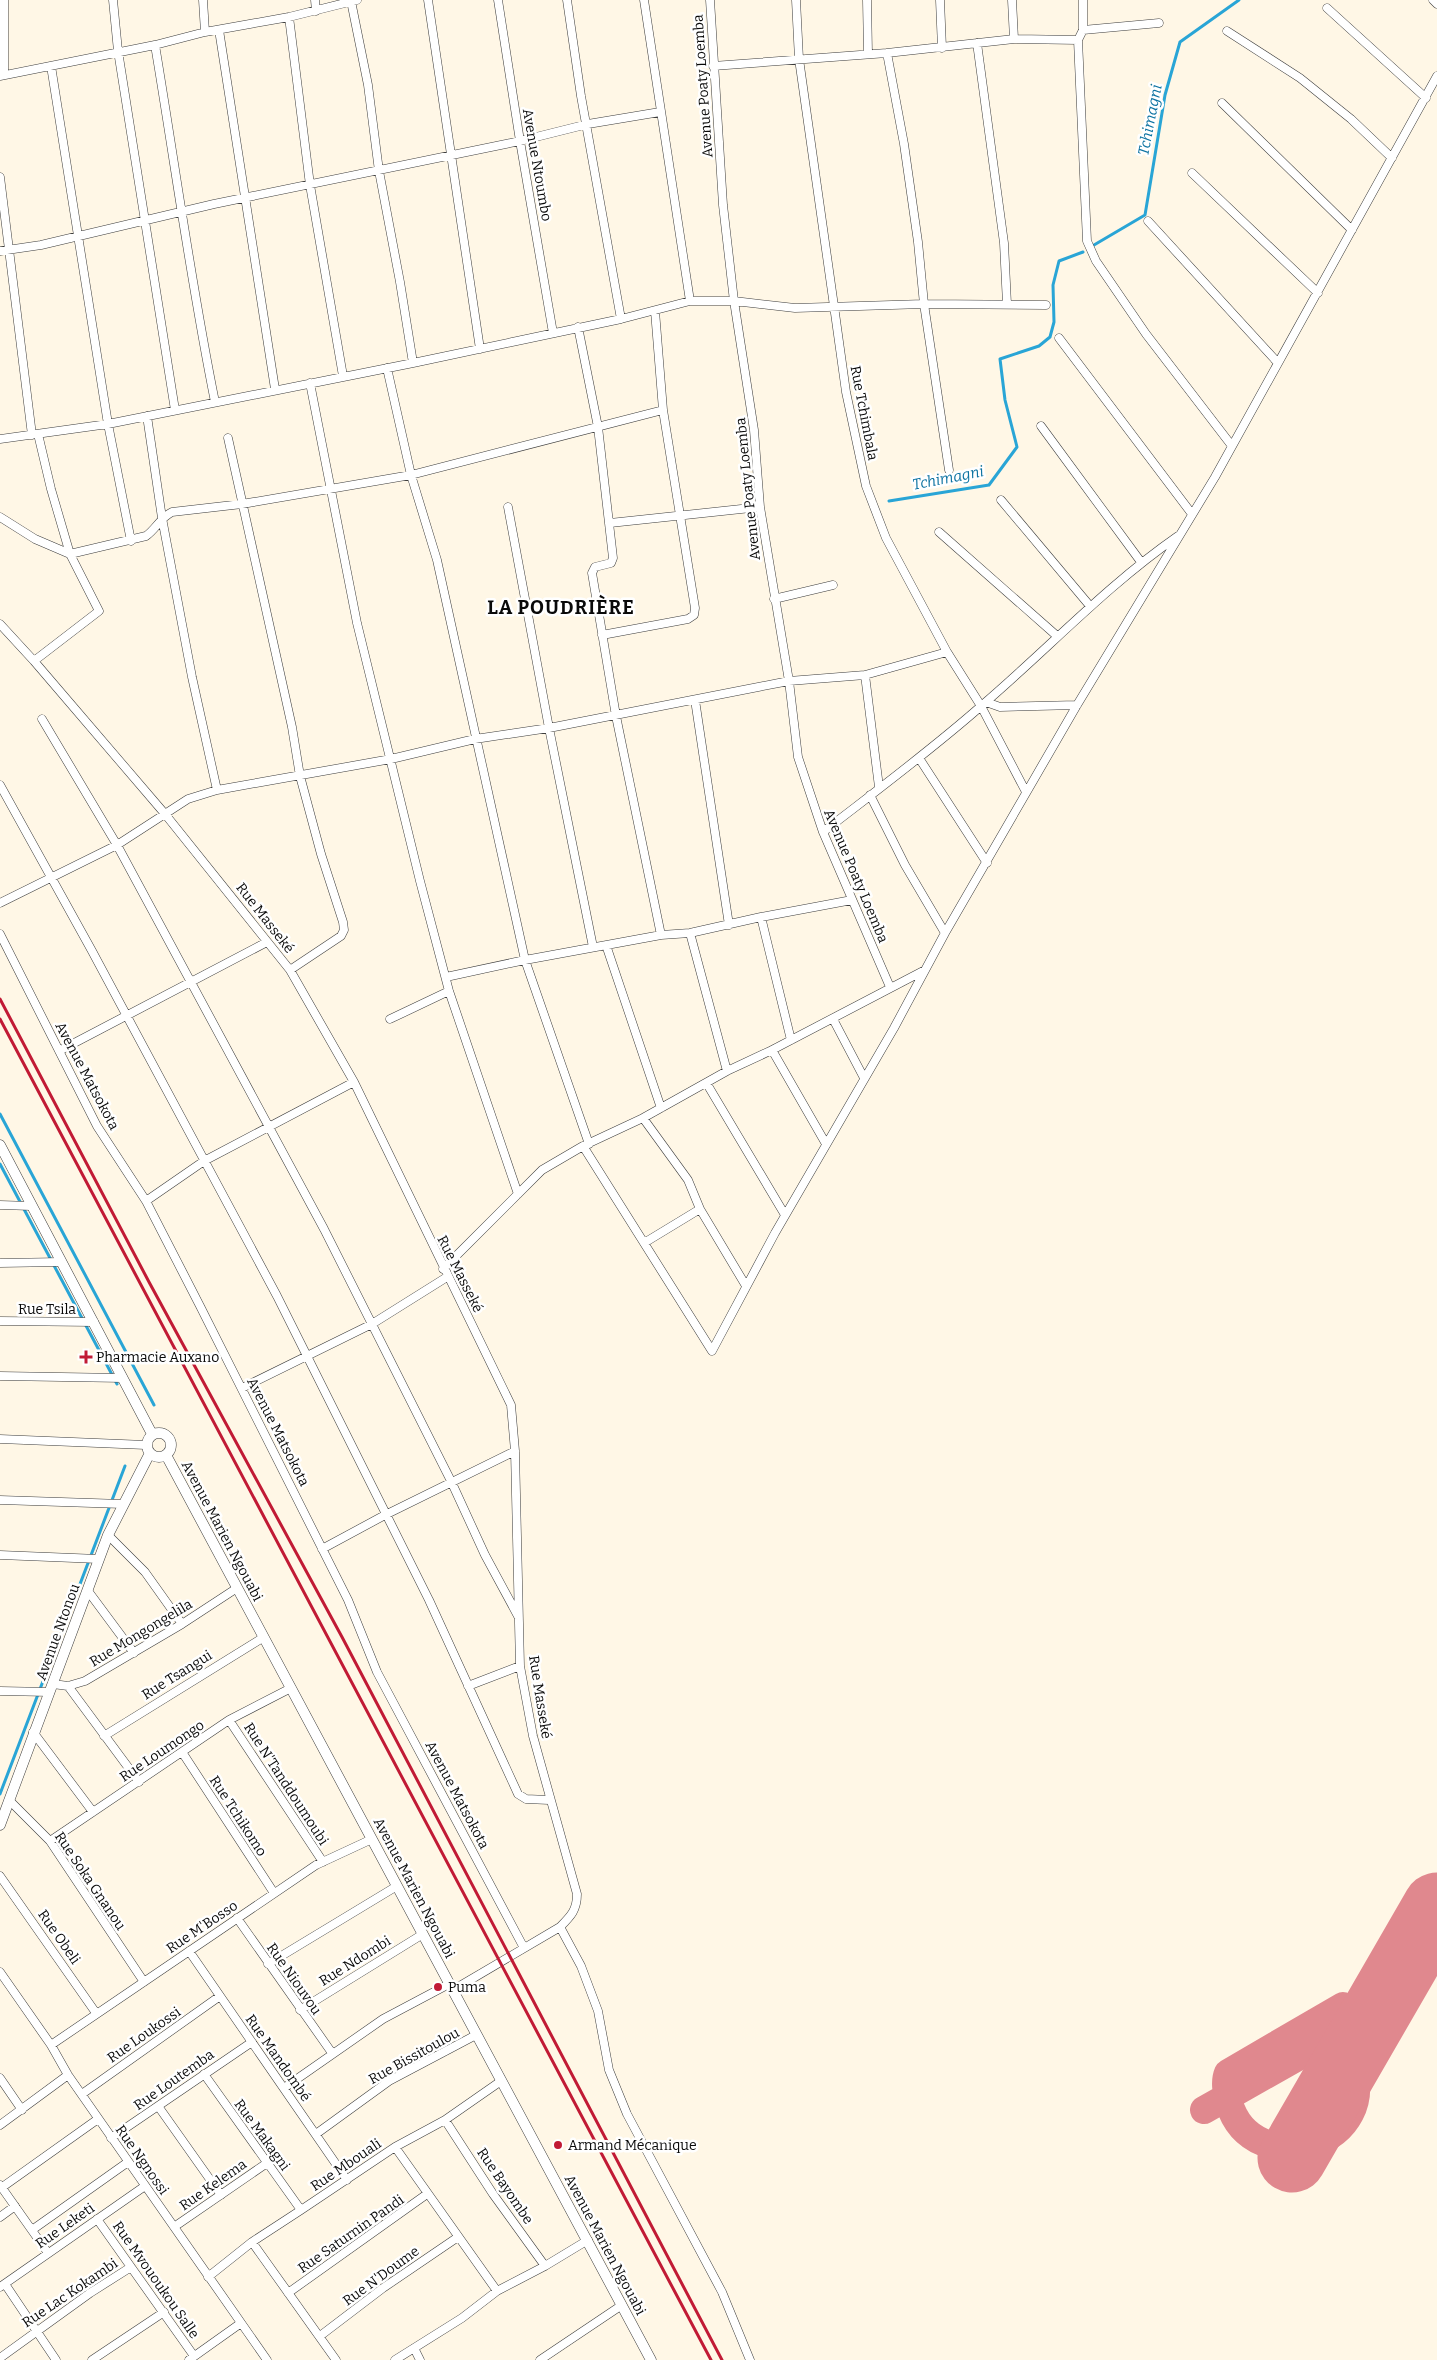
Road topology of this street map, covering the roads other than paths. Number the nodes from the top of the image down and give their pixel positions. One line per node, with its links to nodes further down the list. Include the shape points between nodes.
1 (4, 0): 37 (street)
2 (113, 0): 31 (street)
3 (203, 0): 25 (street)
4 (315, 0): 19 (street)
5 (428, 0): 44 (street)
6 (498, 0): 43 (street, Avenue Ntoumbo)
7 (567, 0): 42 (street)
8 (644, 0): 41 (street)
9 (710, 0): 36 (street, Avenue Poaty Loemba)
10 (796, 0): 34 (street, Rue Tchimbala)
11 (866, 0): 32 (street)
12 (940, 0): 30 (street)
13 (1012, 0): 26 (street)
14 (1084, 0): 23 (street)
15 (1433, 0): 17 (street)
16 (354, 1): 19 (street); 46 (street)
17 (1437, 4)
18 (1327, 8): 39 (street)
19 (316, 11): 20 (street)
20 (288, 18): 22 (street); 49 (street)
21 (1159, 23): 23 (street)
22 (220, 30): 25 (street); 50 (street)
23 (1083, 30): 27 (street)
24 (1228, 31): 45 (street, via 1300,78 1351,119)
25 (205, 32): 29 (street)
26 (1014, 39): 27 (street); 28 (street)
27 (1078, 40): 86 (street, via 1087,241 1096,261 1146,334)
28 (977, 43): 30 (street); 61 (street, via 1004,243)
29 (155, 45): 31 (street); 51 (street)
30 (942, 48): 33 (street)
31 (118, 51): 35 (street); 52 (street)
32 (868, 53): 33 (street); 34 (street)
33 (887, 53): 60 (street, via 907,163)
34 (799, 59): 36 (street); 63 (street, Rue Tchimbala)
35 (51, 66): 37 (street); 55 (street)
36 (713, 66): 58 (street, Avenue Poaty Loemba)
37 (2, 75)
38 (1437, 76): 39 (street)
39 (1426, 98): 45 (street)
40 (1222, 103): 54 (street)
41 (660, 112): 42 (street); 59 (street)
42 (588, 124): 43 (street); 65 (street)
43 (520, 141): 44 (street); 67 (street, Avenue Ntoumbo)
44 (451, 156): 46 (street); 69 (street)
45 (1392, 158): 54 (street)
46 (379, 171): 49 (street); 70 (street)
47 (1192, 173): 57 (street)
48 (0, 177): 56 (street)
49 (310, 184): 50 (street); 73 (street)
50 (244, 198): 51 (street); 75 (street)
51 (183, 212): 52 (street); 76 (street)
52 (145, 221): 55 (street); 77 (street)
53 (1148, 221): 71 (street)
54 (1352, 230): 57 (street)
55 (77, 236): 56 (street); 80 (street)
56 (4, 251): 83 (street)
57 (1318, 293): 71 (street)
58 (734, 301): 59 (street); 63 (street, via 795,308); 93 (street, Avenue Poaty Loemba, via 754,430)
59 (690, 302): 64 (street)
60 (924, 304): 61 (street); 63 (street); 87 (street)
61 (1007, 304): 62 (street)
62 (1046, 305)
63 (834, 306): 110 (street, Rue Tchimbala, via 846,392 866,486 886,538)
64 (655, 311): 65 (street); 78 (street)
65 (621, 319): 66 (street)
66 (578, 327): 67 (street); 82 (street)
67 (553, 333): 69 (street)
68 (1059, 338): 94 (street)
69 (480, 349): 70 (street)
70 (413, 363): 72 (street)
71 (1278, 363): 86 (street)
72 (386, 368): 73 (street); 88 (street)
73 (343, 376): 74 (street)
74 (310, 383): 75 (street); 89 (street)
75 (275, 389): 76 (street)
76 (214, 402): 77 (street)
77 (175, 410): 79 (street)
78 (663, 410): 82 (street); 96 (street)
79 (147, 416): 80 (street); 97 (street)
80 (108, 424): 83 (street); 101 (street)
81 (1041, 426): 103 (street)
82 (598, 427): 88 (street); 98 (street)
83 (35, 435): 85 (street); 102 (street)
84 (228, 438): 91 (street)
85 (0, 439)
86 (1232, 446): 94 (street)
87 (949, 470)
88 (411, 475): 89 (street); 120 (street, via 437,560)
89 (331, 490): 91 (street); 122 (street, via 357,623)
90 (1001, 500): 106 (street)
91 (242, 504): 97 (street, via 172,512); 123 (street)
92 (508, 507): 119 (street)
93 (760, 507): 96 (street); 105 (street, Avenue Poaty Loemba)
94 (1192, 514): 100 (street)
95 (0, 516): 102 (street, via 41,542)
96 (680, 516): 98 (street); 108 (street, via 694,615 688,619)
97 (162, 518): 101 (street, via 154,531); 126 (street)
98 (610, 523): 108 (street, via 612,561 595,567 592,572)
99 (939, 532): 109 (street)
100 (1182, 533): 103 (street); 116 (street)
101 (131, 541): 102 (street)
102 (70, 554): 111 (street, via 99,611)
103 (1141, 562): 106 (street)
104 (833, 586): 105 (street)
105 (774, 599): 113 (street, Avenue Poaty Loemba)
106 (1090, 606): 109 (street)
107 (0, 624): 111 (street, Rue Masseké)
108 (602, 636): 117 (street)
109 (1057, 636): 115 (street)
110 (948, 652): 112 (street); 115 (street, Rue Tchimbala)
111 (34, 661): 129 (street, Rue Masseké)
112 (865, 675): 113 (street); 125 (street)
113 (789, 681): 114 (street); 130 (street, Avenue Poaty Loemba, via 800,770)
114 (695, 700): 117 (street); 137 (street)
115 (983, 704): 116 (street, via 1000,707); 121 (street); 127 (street, Rue Tchimbala)
116 (1077, 705): 127 (street)
117 (616, 716): 119 (street); 141 (street)
118 (42, 719): 131 (street)
119 (549, 728): 120 (street); 144 (street)
120 (475, 739): 122 (street); 145 (street)
121 (919, 758): 125 (street); 132 (street)
122 (391, 759): 123 (street); 148 (street)
123 (300, 776): 126 (street); 146 (street, via 344,930 341,936)
124 (0, 785): 133 (street)
125 (879, 787): 128 (street)
126 (216, 790): 129 (street, via 188,798)
127 (1026, 792): 132 (street)
128 (870, 795): 130 (street); 139 (street, via 905,865)
129 (165, 814): 131 (street); 142 (street, Rue Masseké)
130 (822, 832): 134 (street, Avenue Poaty Loemba)
131 (117, 846): 133 (street); 149 (street)
132 (987, 863): 139 (street)
133 (51, 876): 135 (street); 152 (street)
134 (852, 900): 136 (street); 150 (street, Avenue Poaty Loemba)
135 (0, 903)
136 (761, 917): 137 (street); 155 (street)
137 (729, 925): 138 (street)
138 (690, 933): 141 (street); 158 (street)
139 (945, 933): 147 (street)
140 (0, 934): 157 (street, Avenue Matsokota)
141 (661, 935): 143 (street)
142 (267, 942): 146 (street, Rue Masseké); 149 (street)
143 (606, 945): 144 (street); 162 (street)
144 (593, 947): 145 (street)
145 (525, 960): 148 (street); 166 (street)
146 (290, 970): 160 (street, Rue Masseké)
147 (925, 970): 150 (street); 159 (street)
148 (446, 977): 151 (street)
149 (190, 981): 152 (street); 164 (street)
150 (890, 987): 154 (street)
151 (449, 990): 153 (street); 169 (street)
152 (126, 1016): 157 (street); 168 (street)
153 (390, 1018)
154 (833, 1018): 155 (street); 159 (street)
155 (791, 1040): 156 (street)
156 (772, 1050): 158 (street); 165 (street)
157 (59, 1051): 170 (street, Avenue Matsokota, via 97,1126)
158 (727, 1071): 161 (street)
159 (864, 1078): 165 (street)
160 (354, 1082): 164 (street); 178 (street, Rue Masseké)
161 (707, 1084): 162 (street); 174 (street)
162 (661, 1108): 163 (street)
163 (643, 1118): 166 (street); 173 (street, via 688,1180)
164 (268, 1126): 168 (street); 183 (street)
165 (826, 1144): 174 (street)
166 (586, 1145): 169 (street, via 542,1170); 175 (street)
167 (1, 1150): 172 (street)
168 (204, 1161): 170 (street); 184 (street)
169 (518, 1194): 178 (street)
170 (146, 1201): 187 (street, Avenue Matsokota)
171 (0, 1205): 172 (street)
172 (32, 1206): 176 (street)
173 (700, 1209): 175 (street); 180 (street)
174 (786, 1215): 180 (street)
175 (644, 1243): 180 (street, via 712,1351)
176 (61, 1262): 177 (street); 182 (street)
177 (0, 1263)
178 (443, 1268): 179 (street, Rue Masseké)
179 (447, 1277): 183 (street); 191 (street, Rue Masseké, via 511,1406)
180 (746, 1286)
181 (0, 1321): 182 (street, Rue Tsila)
182 (94, 1322): 186 (street)
183 (372, 1324): 184 (street); 193 (street)
184 (307, 1355): 187 (street); 196 (street)
185 (0, 1376): 186 (street)
186 (123, 1378): 188 (street)
187 (242, 1388): 198 (street, Avenue Matsokota)
188 (152, 1434): 190 (street, via 148,1439); 192 (street, via 158,1432 169,1438 171,1444)
189 (0, 1439): 190 (street)
190 (148, 1449): 192 (street, via 160,1457); 195 (street, Avenue Ntonou)
191 (515, 1451): 193 (street); 203 (street, Rue Masseké)
192 (166, 1455): 201 (street, Avenue Marien Ngouabi)
193 (451, 1481): 196 (street); 203 (street)
194 (0, 1500): 195 (street)
195 (123, 1504): 197 (street, Avenue Ntonou)
196 (385, 1515): 198 (street); 209 (street)
197 (108, 1535): 200 (street, Avenue Ntonou); 204 (street, via 145,1572)
198 (322, 1549): 231 (street, Avenue Matsokota, via 348,1600 377,1672)
199 (0, 1554): 200 (street)
200 (99, 1559): 202 (street, Avenue Ntonou)
201 (238, 1588): 204 (street, Rue Mongongelila); 205 (street, Avenue Marien Ngouabi)
202 (88, 1591): 206 (street); 210 (street, Avenue Ntonou)
203 (519, 1619): 207 (street, Rue Masseké)
204 (182, 1624): 206 (street, Rue Mongongelila)
205 (264, 1637): 211 (street, Avenue Marien Ngouabi); 215 (street, Rue Tsangui)
206 (134, 1653): 208 (street, Rue Mongongelila, via 86,1682)
207 (520, 1666): 209 (street); 219 (street, Rue Masseké)
208 (68, 1686): 210 (street, Rue Mongongelila); 215 (street)
209 (468, 1686): 219 (street, via 518,1794 526,1799)
210 (52, 1688): 212 (street, Rue Mongongelila); 214 (street, Avenue Ntonou)
211 (291, 1688): 213 (street, Rue Loumongo); 222 (street, Avenue Marien Ngouabi)
212 (0, 1691)
213 (229, 1720): 216 (street, Rue Loumongo); 224 (street, Rue N'Tanddoumoubi)
214 (33, 1732): 218 (street, Avenue Ntonou); 220 (street)
215 (104, 1736): 217 (street)
216 (182, 1752): 217 (street, Rue Loumongo); 227 (street, Rue Tchikomo)
217 (139, 1782): 220 (street, Rue Loumongo)
218 (10, 1800): 221 (street, Avenue Ntonou); 223 (street, Rue Soka Gnanou)
219 (549, 1800): 229 (street, Rue Masseké, via 577,1894 573,1914)
220 (93, 1812): 223 (street, Rue Loumongo)
221 (0, 1825)
222 (372, 1839): 224 (street, Rue M'Bosso); 226 (street, Avenue Marien Ngouabi)
223 (50, 1841): 235 (street, Rue Soka Gnanou)
224 (323, 1862): 227 (street, Rue M'Bosso)
225 (0, 1876): 239 (street, Rue Obeli)
226 (396, 1886): 230 (street, Avenue Marien Ngouabi); 233 (street)
227 (274, 1893): 228 (street, Rue M'Bosso)
228 (237, 1918): 232 (street, Rue M'Bosso); 233 (street, Rue Niouvou)
229 (560, 1927): 231 (street, Rue Masseké); 297 (street, via 581,1966 598,2011 610,2070 627,2114 722,2292)
230 (423, 1934): 236 (street, Avenue Marien Ngouabi); 238 (street, Rue Ndombi)
231 (524, 1948): 236 (street, Rue Masseké)
232 (189, 1951): 235 (street, Rue M'Bosso); 237 (street, Rue Mandombé)
233 (268, 1964): 238 (street, Rue Niouvou)
234 (0, 1972): 242 (street, Rue Ngnossi)
235 (144, 1982): 239 (street, Rue M'Bosso)
236 (451, 1987): 240 (street, Avenue Marien Ngouabi); 243 (street, Rue Masseké, via 383,2018)
237 (220, 1996): 241 (street, Rue Mandombé); 249 (street, Rue Loukossi)
238 (300, 2010): 243 (street, Rue Niouvou)
239 (96, 2013): 242 (street, Rue M'Bosso)
240 (476, 2035): 247 (street, Avenue Marien Ngouabi); 255 (street, Rue Bissitoulou, via 389,2081)
241 (252, 2042): 244 (street, Rue Loutemba); 248 (street, Rue Mandombé)
242 (51, 2045): 245 (street, Rue Ngnossi)
243 (332, 2053): 248 (street, Rue Masseké)
244 (204, 2074): 250 (street, Rue Loutemba); 259 (street, Rue Makagni)
245 (68, 2075): 249 (street, Rue Ngnossi); 251 (street)
246 (0, 2078): 251 (street)
247 (501, 2081): 253 (street, Rue Mbouali); 272 (street, Avenue Marien Ngouabi)
248 (284, 2088): 255 (street, Rue Mandombé)
249 (82, 2094): 252 (street, Rue Ngnossi)
250 (158, 2106): 256 (street, Rue Loutemba); 264 (street)
251 (22, 2110): 254 (street)
252 (98, 2119): 256 (street, Rue Ngnossi); 261 (street)
253 (445, 2120): 257 (street, Rue Mbouali); 275 (street, Rue Bayombe)
254 (0, 2125)
255 (316, 2134): 260 (street, Rue Mandombé)
256 (111, 2138): 258 (street, Rue Ngnossi)
257 (395, 2147): 260 (street, Rue Mbouali); 263 (street)
258 (128, 2162): 262 (street, Rue Ngnossi); 270 (street)
259 (267, 2163): 264 (street, Rue Kelema); 266 (street, Rue Makagni)
260 (347, 2180): 266 (street, Rue Mbouali)
261 (1, 2186): 265 (street)
262 (145, 2186): 268 (street, Rue Leketi); 269 (street, Rue Ngnossi)
263 (427, 2194): 271 (street); 280 (street, Rue Saturnin Pandi)
264 (221, 2195): 269 (street, Rue Kelema)
265 (15, 2206): 267 (street); 270 (street)
266 (300, 2210): 273 (street, Rue Mbouali)
267 (0, 2216)
268 (97, 2219): 274 (street, Rue Leketi); 276 (street, Rue Mvououkou Salle)
269 (174, 2227): 277 (street, Rue Ngnossi)
270 (32, 2230): 274 (street)
271 (458, 2237): 279 (street); 285 (street, Rue N'Doume)
272 (588, 2240): 275 (street); 281 (street, Avenue Marien Ngouabi)
273 (252, 2242): 277 (street, Rue Mbouali); 280 (street)
274 (48, 2253): 278 (street, Rue Leketi)
275 (545, 2266): 279 (street)
276 (131, 2267): 282 (street, Rue Mvououkou Salle); 284 (street, Rue Lac Kokambi)
277 (208, 2277): 283 (street, Rue Ngnossi)
278 (2, 2286): 284 (street)
279 (498, 2291): 286 (street)
280 (288, 2293): 285 (street)
281 (622, 2305): 295 (street); 296 (street, Avenue Marien Ngouabi)
282 (164, 2312): 288 (street, Rue Mvououkou Salle); 290 (street)
283 (242, 2323): 288 (street); 291 (street, Rue Ngnossi)
284 (36, 2332): 287 (street, Rue Lac Kokambi); 289 (street)
285 (320, 2336): 292 (street)
286 (414, 2348): 293 (street); 294 (street)
287 (0, 2358)
288 (192, 2358)
289 (56, 2360)
290 (92, 2360)
291 (267, 2360)
292 (336, 2360)
293 (396, 2360)
294 (420, 2360)
295 (540, 2360)
296 (651, 2360)
297 (750, 2360)

